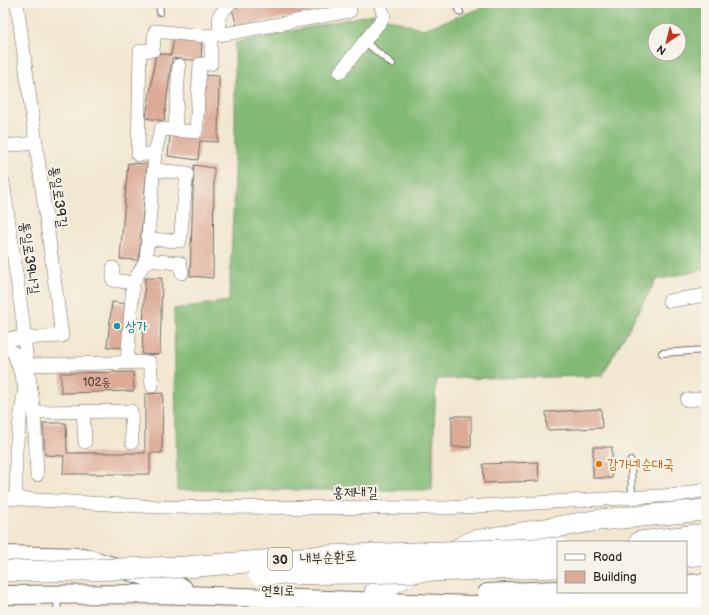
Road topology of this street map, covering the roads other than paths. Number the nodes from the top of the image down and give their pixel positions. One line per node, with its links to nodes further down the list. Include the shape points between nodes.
1 (16, 3): 15 (street, 통일로39길)
2 (160, 3): 7 (lane)
3 (230, 3): 9 (street, via 219,16)
4 (348, 3): 9 (street, via 350,11)
5 (380, 3): 10 (street, via 384,17)
6 (456, 3): 8 (lane)
7 (160, 12)
8 (460, 12)
9 (216, 35): 14 (street, via 211,64 200,64 196,132); 17 (street, via 155,31 153,50 140,50 138,154)
10 (364, 41): 11 (lane); 13 (street)
11 (392, 64)
12 (180, 65): 14 (street)
13 (340, 72)
14 (175, 130): 17 (street, via 161,129)
15 (36, 143): 16 (street); 27 (street, 통일로39길, via 62,336)
16 (3, 146)
17 (155, 154): 18 (street)
18 (154, 170): 20 (street); 20 (street, via 187,173 180,241)
19 (3, 182): 27 (street, 통일로39나길)
20 (148, 239): 21 (street)
21 (146, 260): 23 (street, via 180,263); 24 (street)
22 (113, 268): 24 (street, via 113,280)
23 (182, 272)
24 (133, 284): 33 (street)
25 (706, 295): 26 (street)
26 (669, 301)
27 (24, 339): 28 (street, 통일로39길); 32 (street, 통일로39나길)
28 (3, 340)
29 (3, 344): 32 (street)
30 (706, 350): 31 (lane)
31 (662, 353)
32 (23, 358): 33 (street); 38 (street); 44 (street, via 25,386)
33 (127, 363): 34 (street, via 150,362)
34 (152, 386)
35 (706, 398): 36 (street)
36 (687, 400)
37 (83, 411): 38 (street); 39 (street); 40 (street, via 131,411)
38 (34, 412): 42 (street)
39 (85, 442)
40 (132, 442)
41 (631, 461): 45 (lane)
42 (37, 475)
43 (706, 490): 45 (street, 홍제내길)
44 (9, 498): 45 (street, 홍제내길, via 159,507 446,508)
45 (632, 498)
46 (706, 510): 59 (highway, bridge, via 599,520 474,541)
47 (706, 534): 48 (highway)
48 (648, 541)
49 (557, 548): 54 (highway, 내부순환로 / 30, bridge, via 325,556 185,567)
50 (706, 554): 52 (highway)
51 (3, 555): 59 (main road, 연희로, via 83,557 182,588)
52 (687, 556)
53 (557, 566): 55 (highway, 내부순환로 / 30, bridge, via 364,573 193,575)
54 (3, 571)
55 (3, 583)
56 (706, 583): 57 (main road)
57 (687, 584)
58 (557, 590): 63 (main road, 연희로)
59 (375, 592): 63 (main road, 연희로)
60 (58, 594): 61 (main road); 63 (main road, via 156,594); 66 (lane)
61 (3, 595)
62 (706, 595): 64 (highway)
63 (470, 603): 64 (main road)
64 (506, 604): 65 (main road, via 567,611 659,610)
65 (706, 604)
66 (57, 612)

